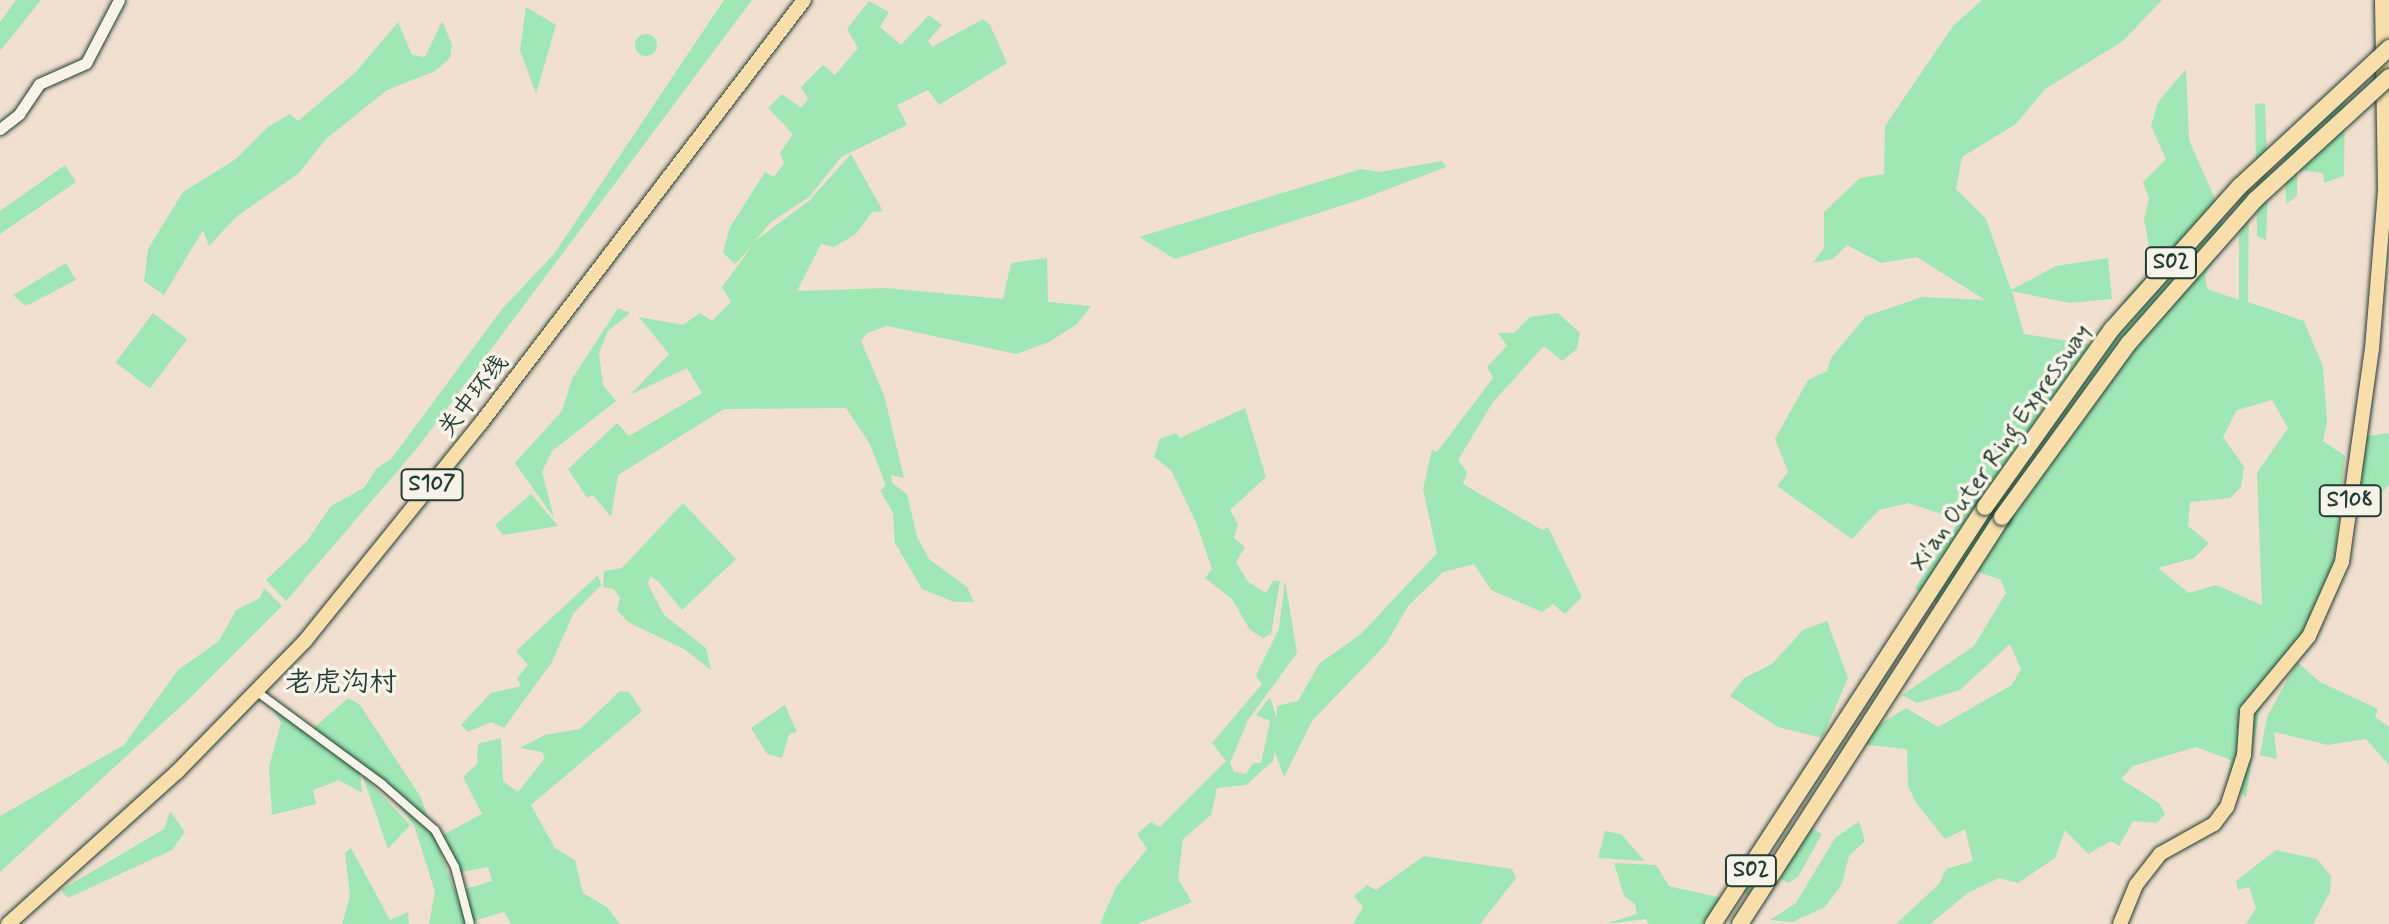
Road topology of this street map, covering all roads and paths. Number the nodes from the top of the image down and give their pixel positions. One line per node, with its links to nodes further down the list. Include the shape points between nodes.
1 (119, 0): 7 (street, via 86,63 39,84 19,114)
2 (794, 0): 9 (main road, 关中环线 / S107, via 475,418 299,636 171,767)
3 (804, 0): 8 (main road, 关中环线 / S107, via 481,423 305,641)
4 (2382, 0): 14 (main road, S108, via 2385,190 2372,349 2342,562 2309,636 2247,711 2244,755 2227,807 2214,824 2160,854 2136,885)
5 (2389, 48): 10 (highway, Xi'an Outer Ring Expressway / S02, bridge, via 2239,187 2112,329 1985,507)
6 (2389, 77): 13 (highway, Xi'an Outer Ring Expressway / S02, bridge, via 2234,224 2129,343 2002,517)
7 (0, 129)
8 (256, 691): 11 (main road, 关中环线 / S107, via 177,772); 12 (street, via 435,830 455,867)
9 (0, 921)
10 (1714, 922)
11 (8, 924)
12 (470, 924)
13 (1740, 924)
14 (2120, 924)

